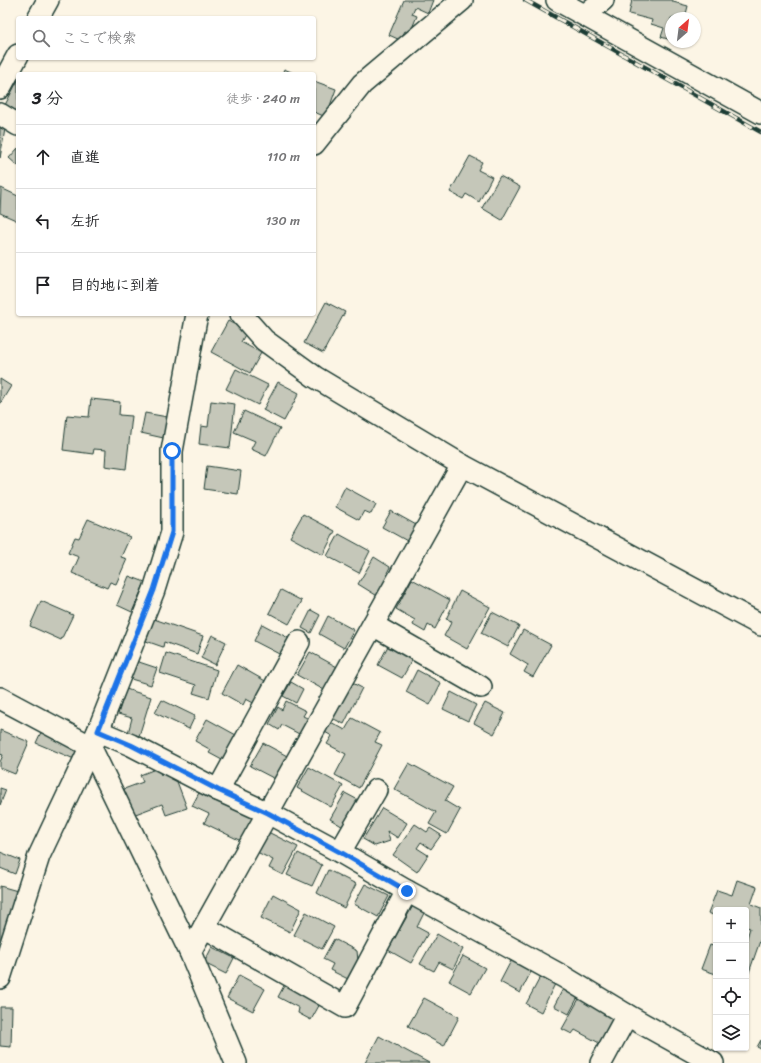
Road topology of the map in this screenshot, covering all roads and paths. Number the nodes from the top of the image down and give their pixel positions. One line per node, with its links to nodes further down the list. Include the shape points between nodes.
1 (48, 0): 6 (street)
2 (462, 0): 12 (street, via 362,84)
3 (557, 0): 5 (street)
4 (603, 0): 5 (street)
5 (585, 15): 9 (street)
6 (39, 16)
7 (16, 59): 8 (street)
8 (0, 88)
9 (761, 113)
10 (0, 114): 11 (street)
11 (16, 124)
12 (316, 142)
13 (197, 316): 21 (street, via 172,451 172,532 154,590)
14 (243, 316): 15 (street, via 264,340 315,376)
15 (462, 466): 16 (street); 17 (street)
16 (761, 624)
17 (372, 625): 19 (street); 24 (street)
18 (299, 642): 22 (street)
19 (480, 687)
20 (0, 698): 21 (street)
21 (94, 739): 22 (street, via 131,745); 28 (street); 29 (street, via 39,856)
22 (218, 790): 24 (street)
23 (376, 790): 25 (street)
24 (268, 813): 25 (street); 27 (street)
25 (340, 852): 26 (street)
26 (407, 891): 27 (street, via 345,1007); 30 (street, via 564,977)
27 (204, 927): 28 (street)
28 (190, 952): 31 (street)
29 (0, 978)
30 (627, 1015): 32 (street); 33 (street)
31 (236, 1063)
32 (600, 1063)
33 (713, 1063)

